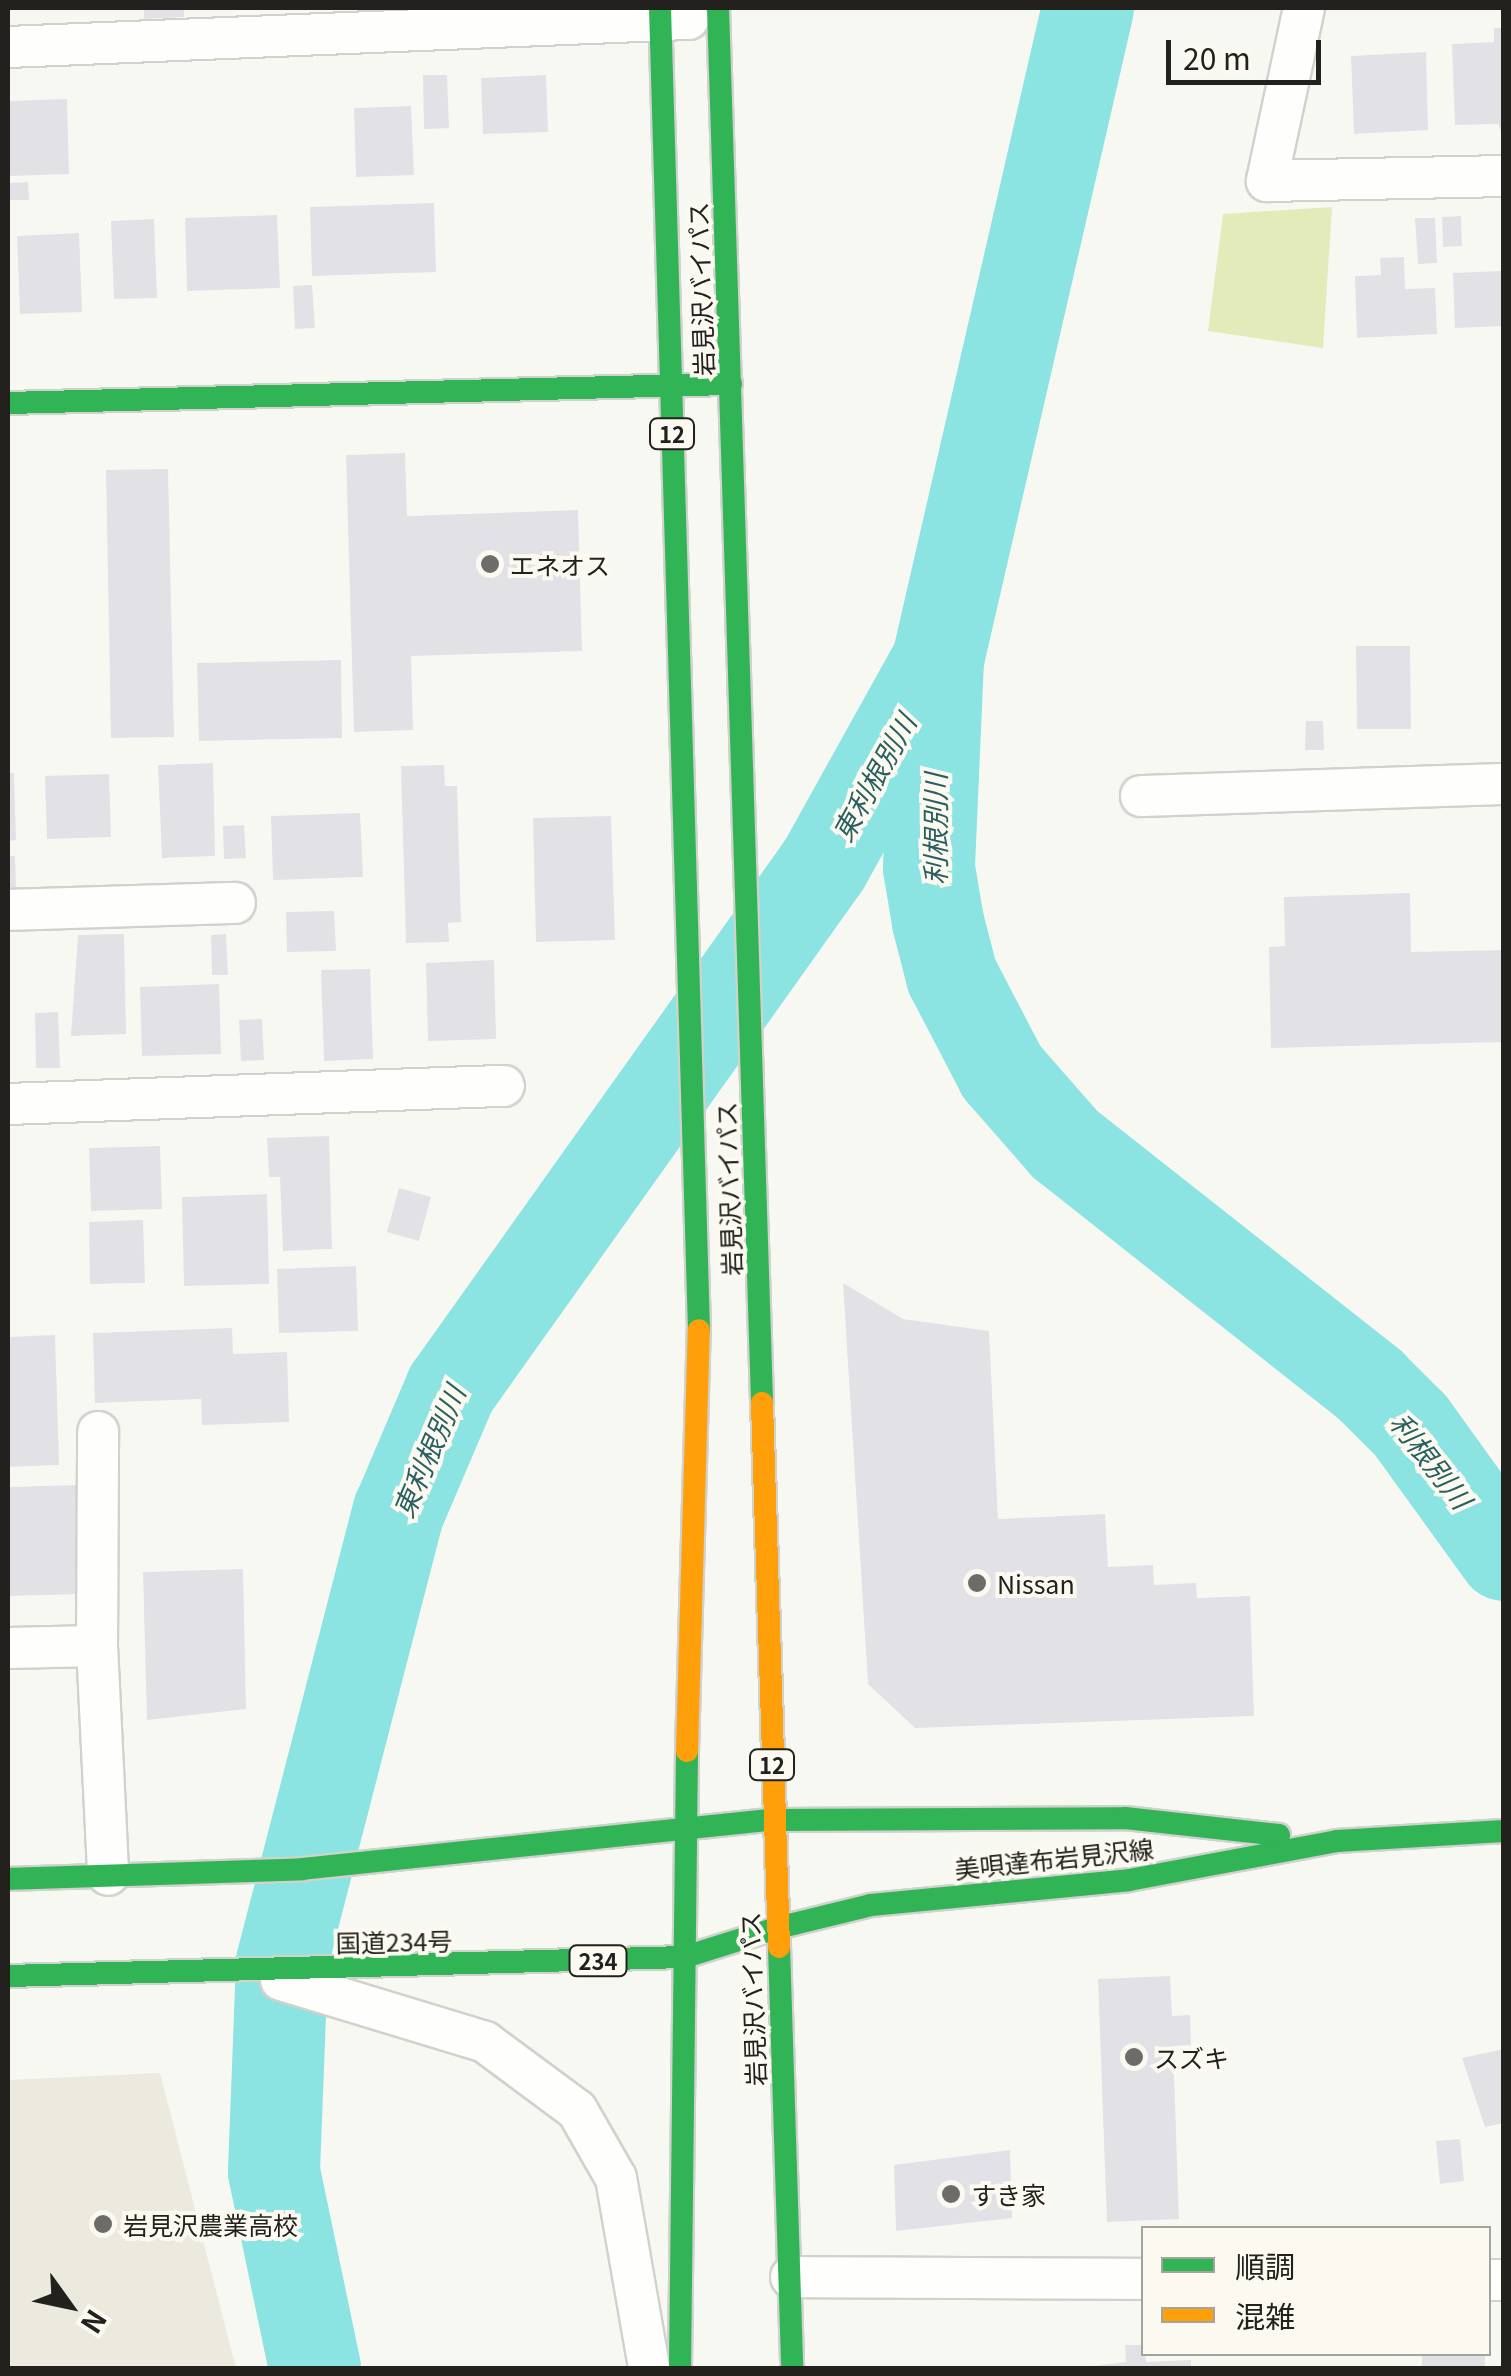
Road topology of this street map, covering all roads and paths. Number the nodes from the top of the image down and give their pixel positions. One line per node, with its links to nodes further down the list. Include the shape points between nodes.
1 (1304, 8): 5 (street, via 1267,181)
2 (718, 13): 3 (street); 6 (main road, 岩見沢バイパス / 12)
3 (660, 14): 4 (street); 7 (main road, 岩見沢バイパス / 12)
4 (8, 46)
5 (1504, 176)
6 (731, 384): 7 (main road); 18 (main road, 岩見沢バイパス / 12)
7 (671, 387): 8 (main road); 19 (main road, 岩見沢バイパス / 12, via 697,1176)
8 (8, 403)
9 (1504, 784): 10 (street)
10 (1141, 796)
11 (235, 903): 12 (street)
12 (8, 910)
13 (504, 1086): 14 (street)
14 (8, 1104)
15 (98, 1432): 16 (street)
16 (97, 1646): 17 (street); 22 (street)
17 (8, 1648)
18 (772, 1820): 19 (main road); 21 (main road, 美唄達布岩見沢線, via 1124,1818); 24 (main road, 岩見沢バイパス / 12)
19 (688, 1830): 22 (main road); 25 (main road, 岩見沢バイパス / 12)
20 (1504, 1831): 21 (main road, 美唄達布岩見沢線)
21 (1337, 1841): 24 (main road, 美唄達布岩見沢線, via 1128,1880 871,1905)
22 (108, 1875): 23 (main road)
23 (8, 1879)
24 (777, 1928): 25 (main road, 国道234号 / 234); 28 (main road, 岩見沢バイパス / 12)
25 (685, 1957): 26 (main road, 国道234号 / 234, via 415,1970); 31 (main road, 岩見沢バイパス / 12)
26 (245, 1970): 27 (main road, 国道234号 / 234); 30 (street, via 485,2042 546,2079 604,2152 631,2241)
27 (8, 1976)
28 (790, 2277): 29 (street); 32 (main road, 岩見沢バイパス / 12)
29 (1141, 2279)
30 (649, 2368)
31 (680, 2368)
32 (792, 2368)

